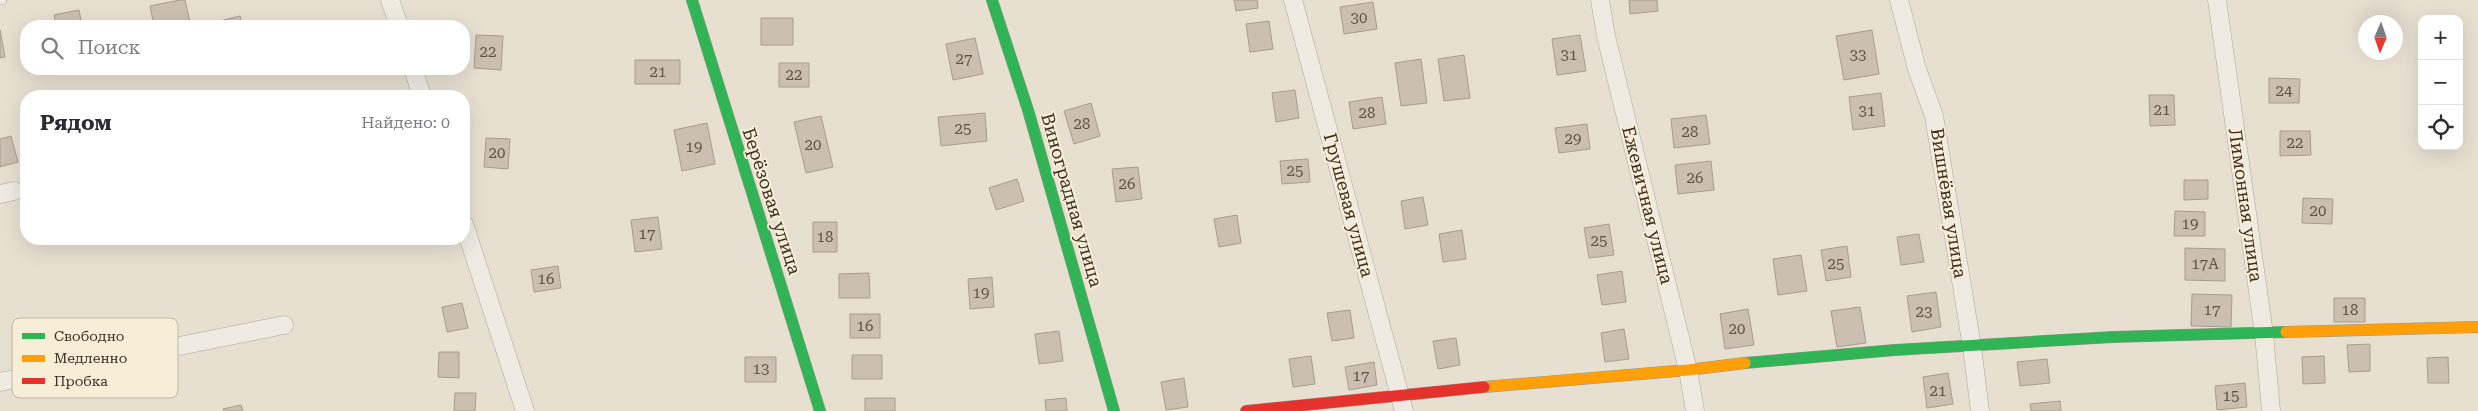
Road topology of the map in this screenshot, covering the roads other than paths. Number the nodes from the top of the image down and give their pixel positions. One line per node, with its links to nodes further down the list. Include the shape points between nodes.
1 (390, 0): 8 (street)
2 (692, 0): 20 (street, Берёзовая улица)
3 (992, 0): 21 (street, Виноградная улица, via 1028,110)
4 (1293, 0): 18 (street, Грушевая улица)
5 (1600, 0): 17 (street, Ежевичная улица)
6 (1899, 0): 16 (street, Вишнёвая улица, via 1917,69 1934,116)
7 (2216, 0): 14 (street, Лимонная улица)
8 (397, 20)
9 (415, 75): 10 (street)
10 (420, 90)
11 (470, 242): 19 (street)
12 (284, 325): 15 (street)
13 (2478, 327): 14 (street)
14 (2264, 334): 16 (street, via 2113,337); 25 (street, Лимонная улица)
15 (178, 346)
16 (1972, 347): 17 (street, via 1769,360); 24 (street, Вишнёвая улица)
17 (1688, 370): 18 (street, via 1583,377); 23 (street, Ежевичная улица)
18 (1402, 403): 22 (street)
19 (525, 411)
20 (820, 411)
21 (1114, 411)
22 (1246, 411)
23 (1695, 411)
24 (1980, 411)
25 (2271, 411)

